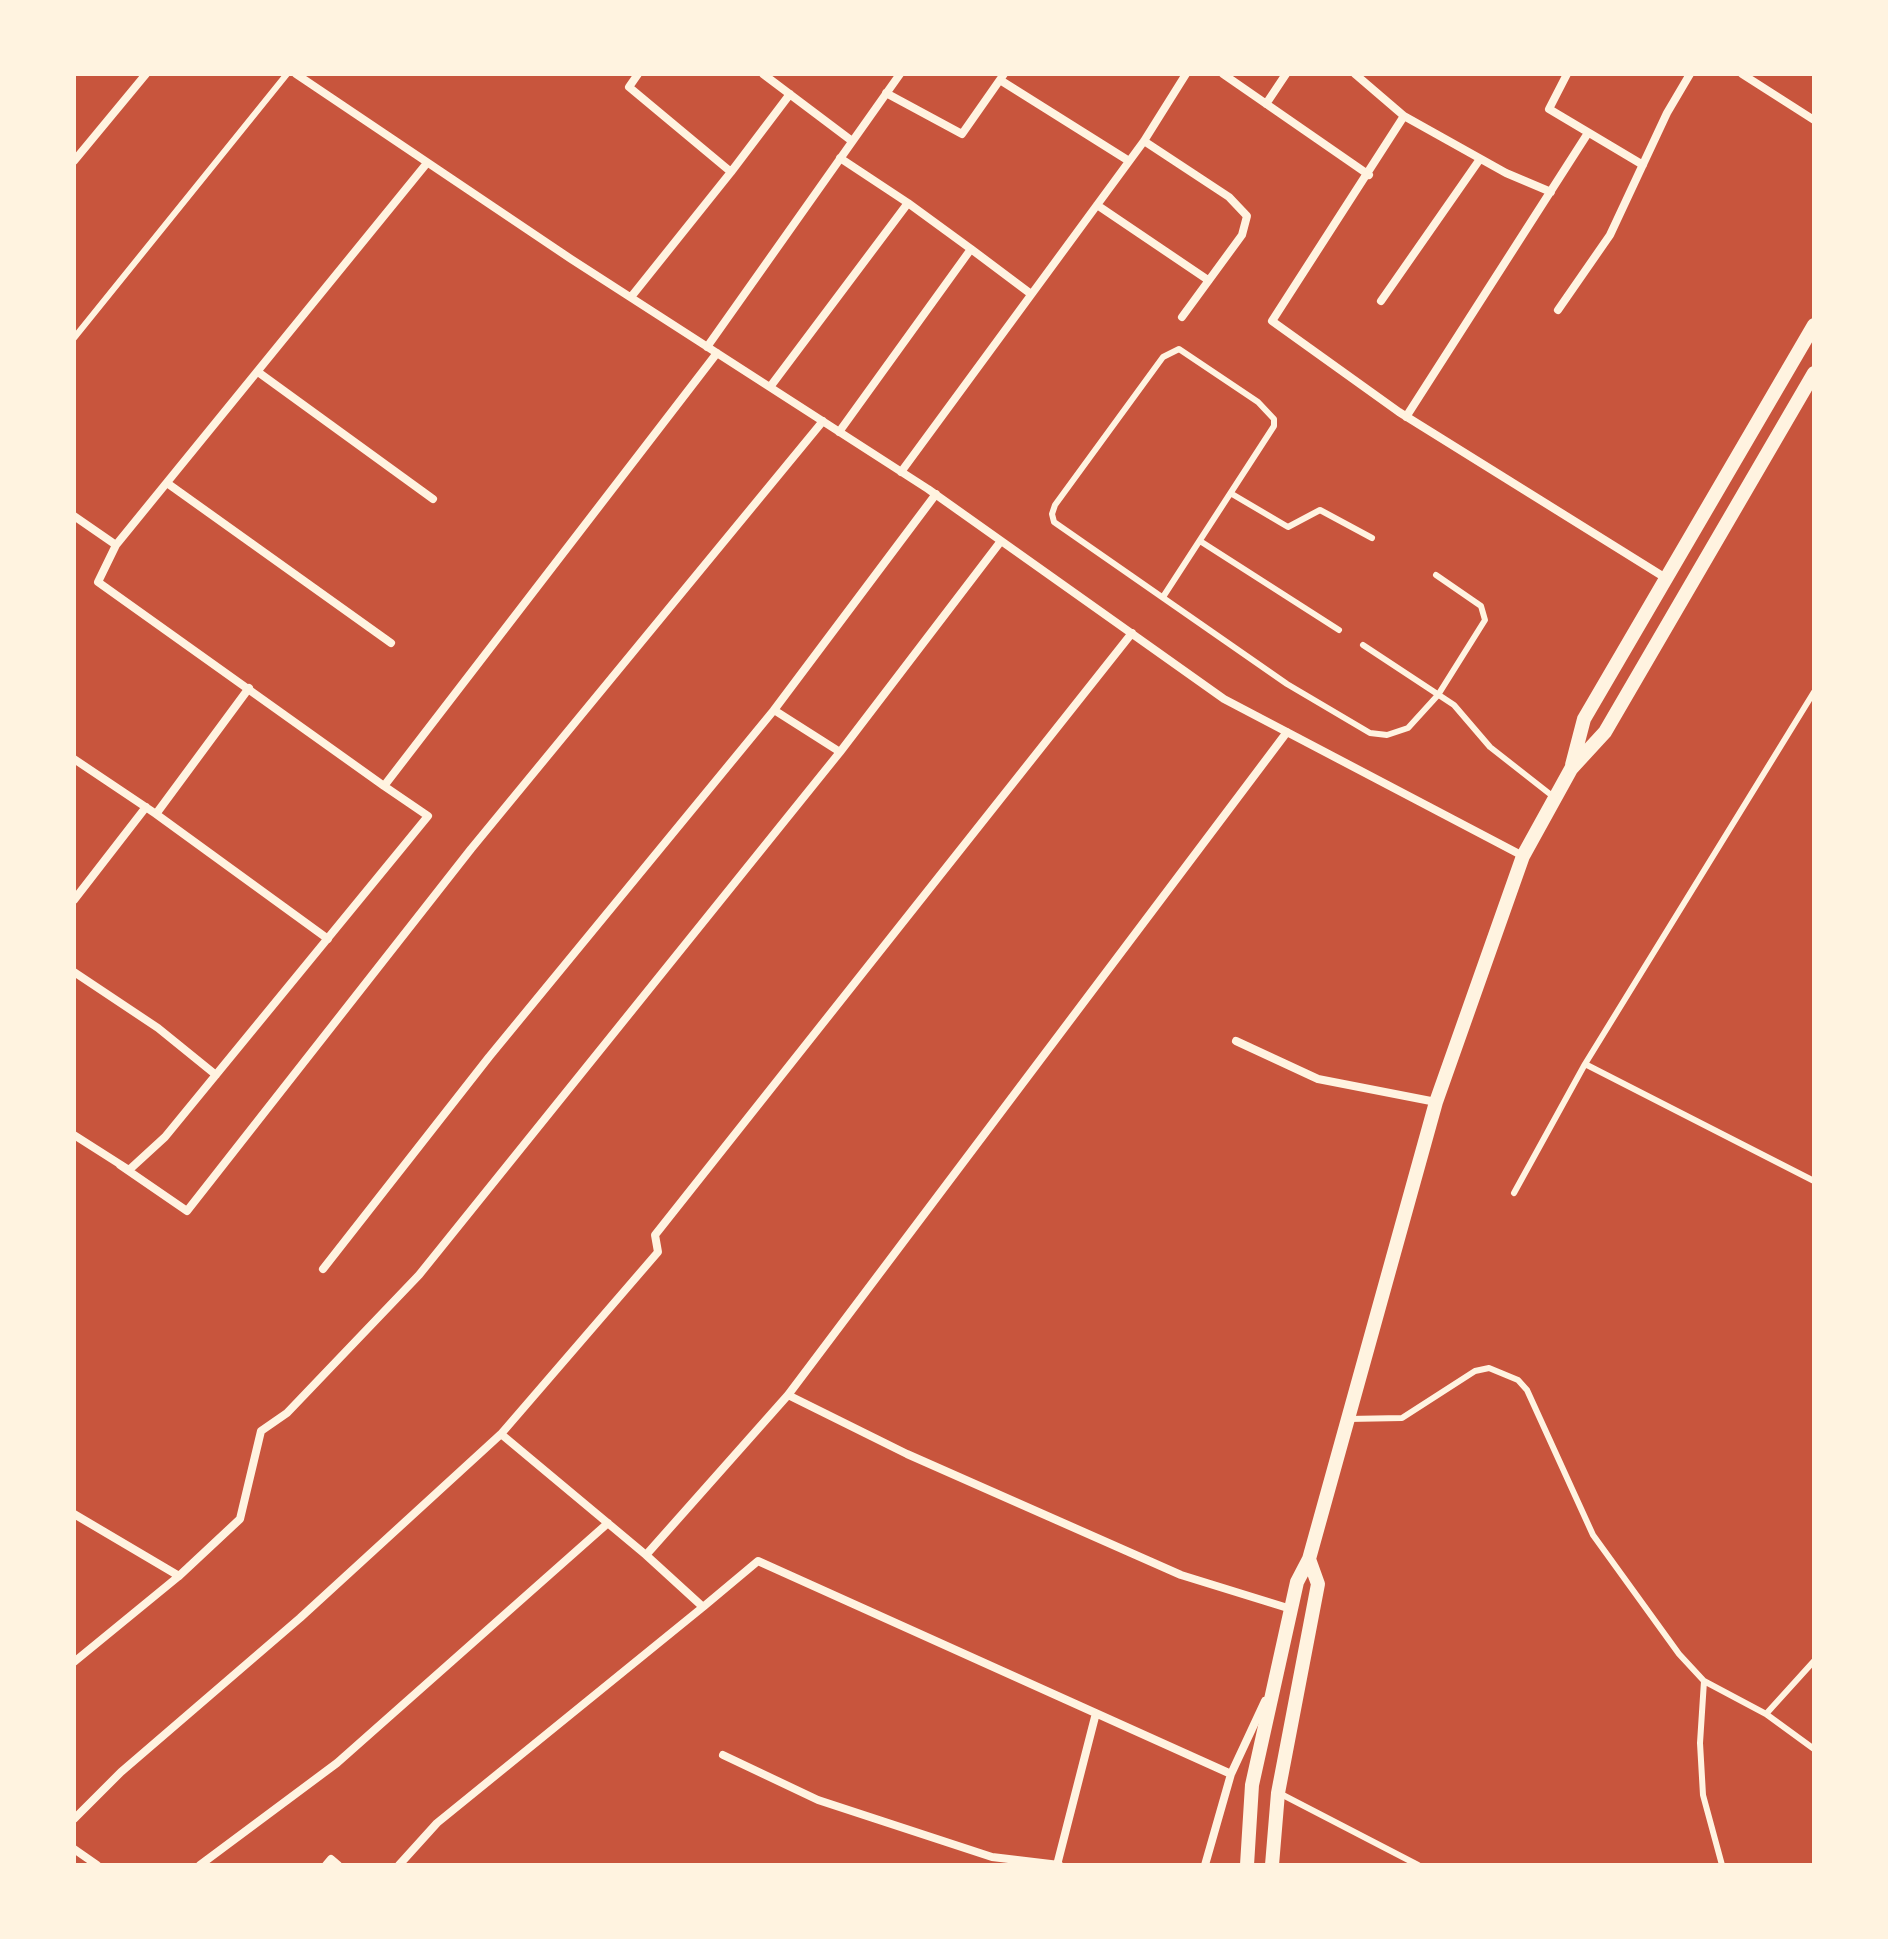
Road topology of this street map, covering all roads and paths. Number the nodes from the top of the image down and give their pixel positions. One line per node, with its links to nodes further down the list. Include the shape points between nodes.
1 (146, 74): 25 (street)
2 (287, 74): 42 (lane)
3 (296, 74): 27 (street)
4 (638, 74): 29 (street, via 629,87)
5 (763, 74): 16 (street)
6 (899, 74): 15 (street)
7 (1186, 74): 22 (street)
8 (1223, 74): 17 (street)
9 (1286, 74): 17 (street)
10 (1355, 74): 18 (street)
11 (1567, 74): 20 (street, via 1549,109)
12 (1690, 74): 28 (street)
13 (1742, 74): 19 (street)
14 (1002, 77): 15 (street, via 962,134); 26 (street)
15 (886, 93): 21 (street)
16 (790, 94): 21 (street); 29 (street)
17 (1266, 104): 30 (street)
18 (1404, 116): 24 (street); 30 (street)
19 (1814, 120)
20 (1588, 133): 28 (street); 31 (street)
21 (852, 141): 23 (street)
22 (1144, 141): 26 (street); 35 (street, via 1229,197 1247,216 1242,235)
23 (840, 158): 32 (street); 43 (street)
24 (1480, 159): 31 (street); 38 (street)
25 (74, 161)
26 (1129, 161): 33 (street)
27 (427, 163): 37 (street); 45 (street)
28 (1643, 165): 39 (street, via 1610,235)
29 (731, 172): 37 (street)
30 (1369, 175): 48 (street, via 1272,321)
31 (1551, 192): 48 (street)
32 (908, 203): 34 (street); 47 (street)
33 (1097, 205): 35 (street); 36 (street)
34 (971, 249): 36 (street); 50 (street)
35 (1208, 280): 40 (street)
36 (1031, 294): 51 (street)
37 (631, 297): 43 (street)
38 (1381, 301)
39 (1558, 310)
40 (1182, 317)
41 (1814, 325): 62 (street)
42 (74, 338)
43 (707, 347): 44 (street)
44 (717, 353): 47 (street); 76 (street)
45 (258, 372): 52 (street); 55 (street)
46 (1814, 373): 75 (street, via 1605,732)
47 (770, 387): 49 (street)
48 (1406, 417): 62 (street)
49 (823, 421): 50 (street); 90 (street, via 471,849 187,1211)
50 (839, 432): 51 (street)
51 (901, 472): 53 (street)
52 (167, 483): 60 (street); 66 (street)
53 (936, 494): 58 (street); 71 (street)
54 (1232, 494): 57 (lane, via 1288,527 1320,510); 59 (lane); 63 (lane, via 1269,438 1274,419 1188,354 1170,352 1052,514 1063,530)
55 (433, 499)
56 (74, 516): 60 (street)
57 (1372, 538)
58 (1001, 541): 65 (street); 73 (street)
59 (1200, 541): 63 (lane); 64 (lane)
60 (116, 545): 68 (street, via 98,582)
61 (1436, 575): 70 (lane, via 1481,606 1485,620)
62 (1664, 577): 75 (street, via 1584,719)
63 (1163, 597): 70 (lane, via 1287,684 1370,733 1399,733)
64 (1339, 630)
65 (1132, 633): 72 (street, via 1224,699); 96 (street, via 655,1235 658,1252)
66 (391, 643)
67 (1363, 645): 70 (lane)
68 (249, 688): 76 (street); 79 (street)
69 (1814, 692): 85 (lane)
70 (1438, 695): 77 (lane, via 1462,712 1490,747)
71 (774, 710): 73 (street); 93 (street)
72 (1287, 732): 80 (street); 94 (street)
73 (840, 752): 101 (street, via 419,1275 287,1413 261,1431 240,1519)
74 (74, 759): 78 (street)
75 (1571, 769): 77 (street)
76 (384, 786): 82 (street, via 428,816)
77 (1555, 798): 80 (street)
78 (146, 807): 79 (street); 81 (street)
79 (156, 814): 82 (street)
80 (1523, 856): 87 (street)
81 (74, 900)
82 (328, 939): 86 (street)
83 (74, 972): 86 (street)
84 (1236, 1041): 87 (street, via 1318,1079)
85 (1585, 1064): 91 (lane); 92 (lane)
86 (216, 1075): 90 (street, via 165,1137 129,1170)
87 (1436, 1102): 95 (street)
88 (77, 1138): 89 (street); 90 (street)
89 (74, 1148)
90 (120, 1165)
91 (1814, 1181)
92 (1514, 1193)
93 (323, 1269)
94 (788, 1395): 99 (street); 103 (street, via 907,1454 1181,1575)
95 (1348, 1419): 100 (street); 106 (lane, via 1402,1418 1475,1371 1489,1368 1518,1380 1593,1535 1647,1613)
96 (501, 1434): 98 (street); 114 (street)
97 (74, 1514): 101 (street)
98 (608, 1523): 99 (street); 117 (street, via 337,1763)
99 (646, 1555): 102 (street)
100 (1309, 1559): 103 (street); 113 (street, via 1318,1584)
101 (179, 1576): 105 (street)
102 (703, 1607): 108 (street, via 758,1561); 120 (street, via 437,1823)
103 (1291, 1609): 107 (street)
104 (1814, 1661): 109 (lane)
105 (74, 1662)
106 (1704, 1681): 109 (lane); 126 (lane, via 1703,1795)
107 (1274, 1684): 112 (street); 123 (street, via 1252,1785)
108 (1096, 1713): 112 (street); 121 (street)
109 (1766, 1714): 110 (lane)
110 (1814, 1749)
111 (723, 1755): 121 (street, via 832,1805 992,1857)
112 (1231, 1774): 122 (street)
113 (1278, 1793): 124 (street); 125 (lane)
114 (74, 1819)
115 (74, 1849): 116 (street)
116 (97, 1865)
117 (200, 1865)
118 (326, 1865): 119 (street, via 331,1859)
119 (338, 1865)
120 (399, 1865)
121 (1058, 1865)
122 (1205, 1865)
123 (1247, 1865)
124 (1272, 1865)
125 (1418, 1865)
126 (1722, 1865)

